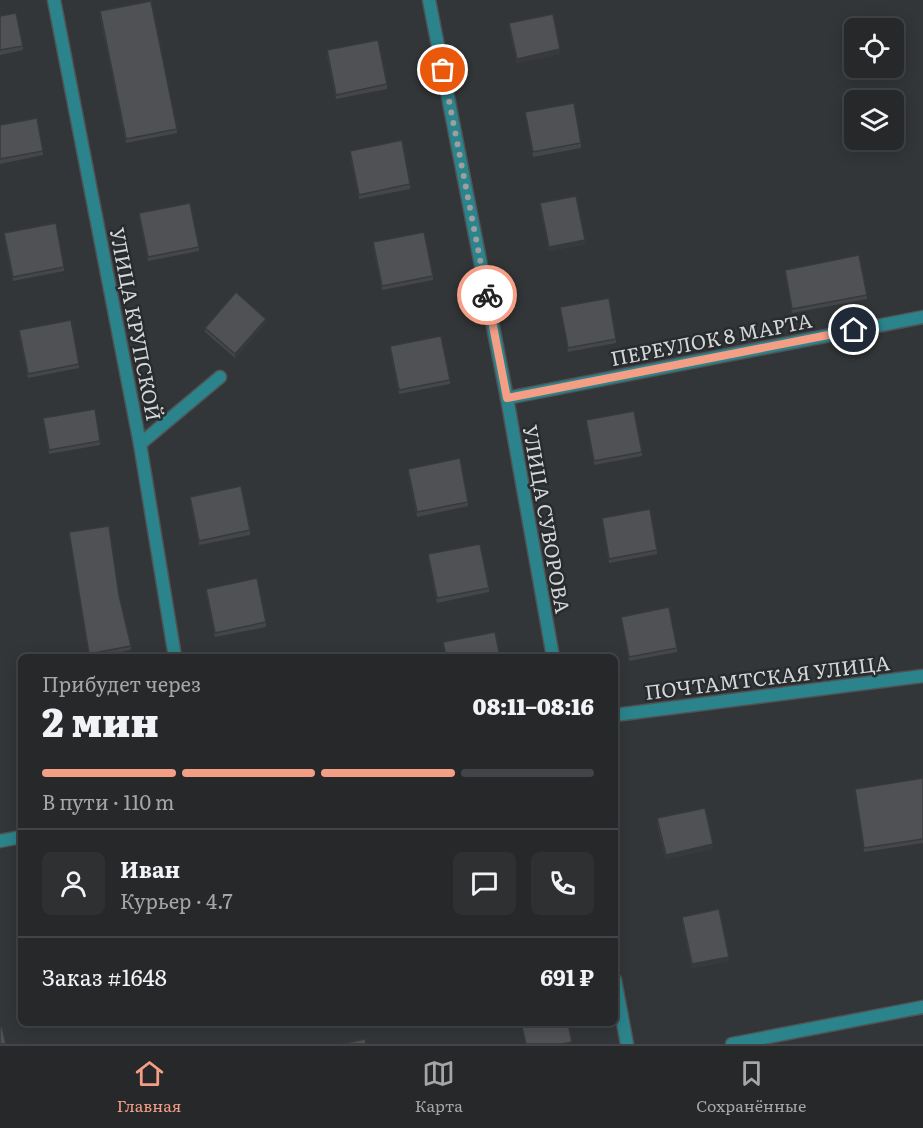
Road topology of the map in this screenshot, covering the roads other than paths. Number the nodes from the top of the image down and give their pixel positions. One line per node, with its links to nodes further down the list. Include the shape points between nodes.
1 (54, 0): 6 (street, УЛИЦА КРУПСКОЙ)
2 (429, 0): 5 (street, УЛИЦА СУВОРОВА)
3 (923, 317): 5 (street, ПЕРЕУЛОК 8 МАРТА)
4 (220, 377): 6 (street)
5 (507, 398): 8 (street, УЛИЦА СУВОРОВА)
6 (140, 444): 7 (street, УЛИЦА КРУПСКОЙ)
7 (175, 654)
8 (553, 654)
9 (923, 676): 10 (street, ПОЧТАМТСКАЯ УЛИЦА)
10 (618, 715)
11 (18, 838): 12 (street)
12 (0, 841)
13 (618, 996): 15 (street)
14 (923, 1007): 16 (street)
15 (627, 1044)
16 (732, 1044)

